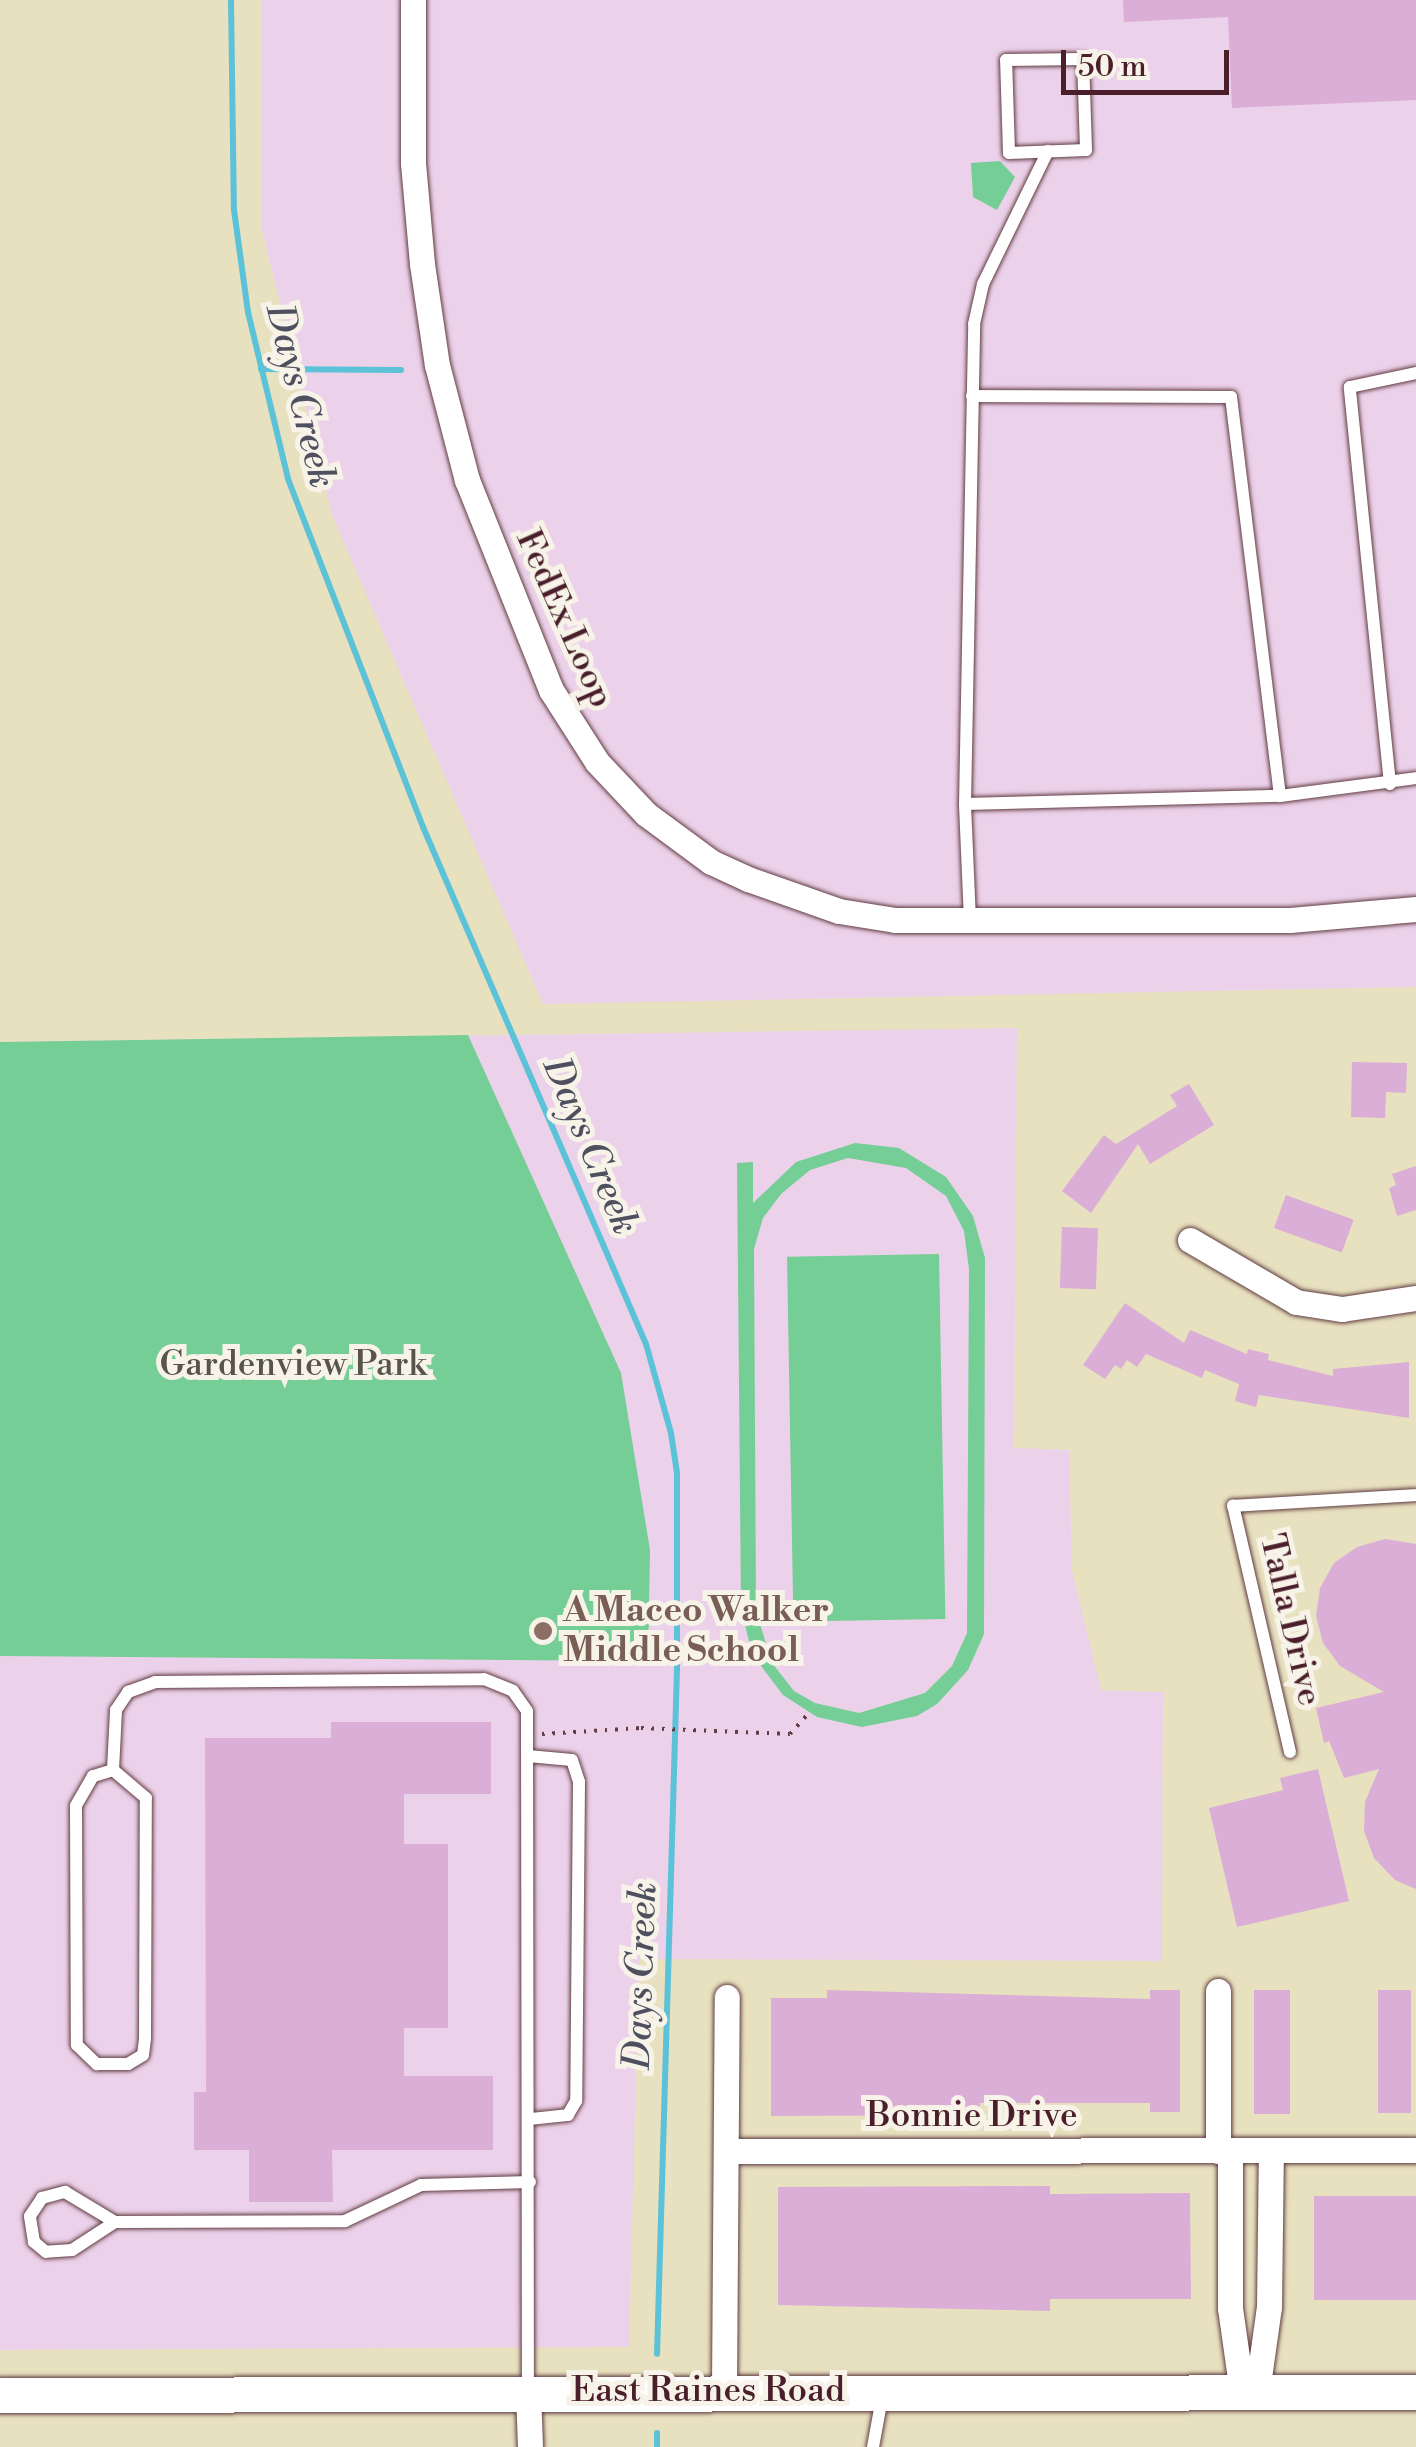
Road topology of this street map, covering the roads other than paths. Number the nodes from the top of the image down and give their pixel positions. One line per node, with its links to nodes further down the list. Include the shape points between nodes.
1 (413, 0): 10 (street, FedEx Loop, via 416,214 437,365 495,558 575,732 646,814 711,862 840,911)
2 (1048, 152): 2 (lane, via 1086,150 1083,58 1006,60 1009,153); 4 (lane, via 976,302)
3 (1416, 374): 6 (lane, via 1350,388)
4 (972, 396): 7 (lane, via 1231,397); 8 (lane)
5 (1416, 778): 6 (lane)
6 (1390, 784): 7 (lane)
7 (1280, 796): 8 (lane)
8 (965, 804): 10 (lane)
9 (1416, 909): 10 (street, FedEx Loop, via 1290,920)
10 (970, 923)
11 (1190, 1240): 12 (street, via 1296,1302 1342,1310)
12 (1416, 1298)
13 (1416, 1495): 14 (lane, Talla Drive, via 1233,1506)
14 (1290, 1752)
15 (528, 1756): 16 (lane, via 528,1711 513,1691 484,1679 155,1682 128,1692 116,1710); 19 (lane); 19 (lane, via 572,1760 579,1782 576,2101 568,2115)
16 (113, 1770): 16 (lane, via 146,1798 145,2039 142,2055 128,2064 97,2064 78,2045 76,1806 92,1776)
17 (1218, 1991): 22 (street)
18 (727, 1997): 21 (street)
19 (530, 2118): 24 (lane)
20 (1416, 2150): 23 (street, Bonnie Drive)
21 (726, 2151): 22 (street, Bonnie Drive); 26 (street)
22 (1224, 2152): 23 (street, Bonnie Drive); 29 (street, via 1230,2308)
23 (1271, 2152): 29 (street, via 1270,2307)
24 (530, 2182): 25 (lane, via 420,2185 345,2221); 28 (lane)
25 (115, 2222): 25 (lane, via 64,2192 42,2198 30,2216 34,2242 46,2252 72,2250)
26 (724, 2390): 27 (main road, East Raines Road); 28 (main road, East Raines Road)
27 (883, 2390): 29 (main road, East Raines Road); 33 (lane)
28 (528, 2392): 31 (main road, East Raines Road); 32 (street)
29 (1250, 2392): 30 (main road, East Raines Road)
30 (1416, 2392)
31 (0, 2395)
32 (527, 2446)
33 (873, 2447)

